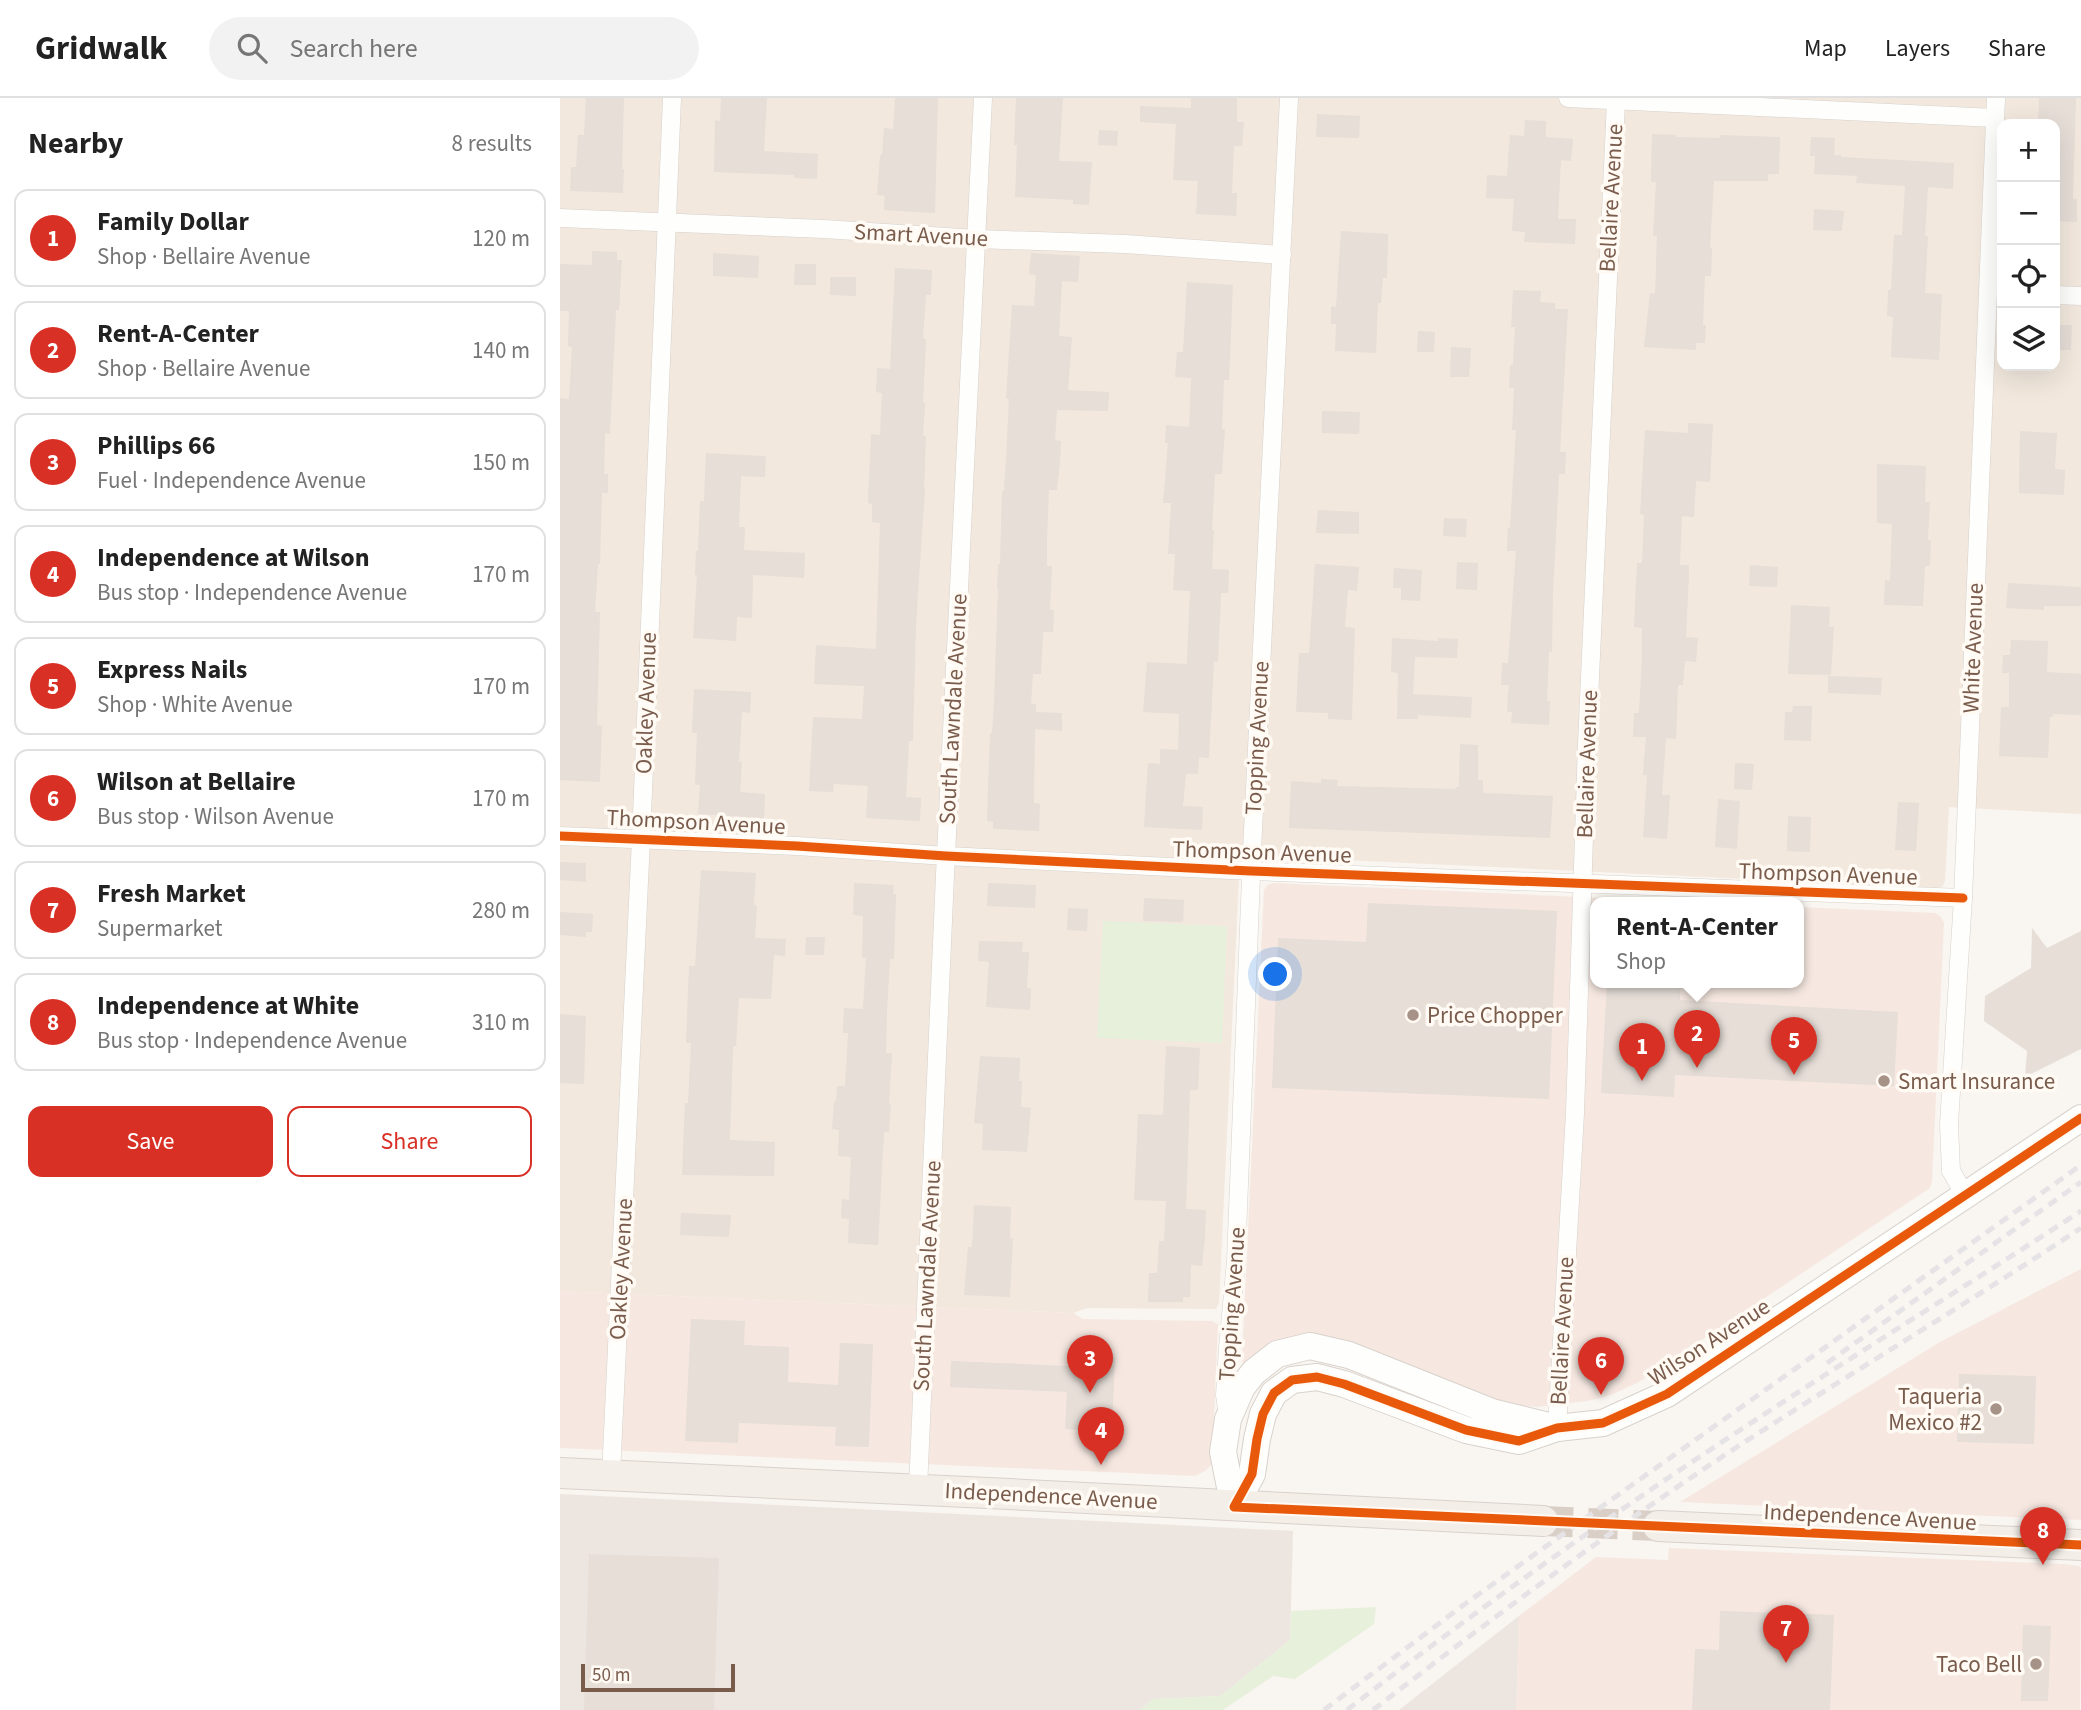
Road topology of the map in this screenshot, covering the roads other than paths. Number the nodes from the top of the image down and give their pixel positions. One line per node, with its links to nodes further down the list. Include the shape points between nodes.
1 (672, 98): 10 (street, Oakley Avenue)
2 (983, 98): 11 (street, South Lawndale Avenue)
3 (1289, 98): 12 (street, Topping Avenue)
4 (1568, 98): 6 (street)
5 (1996, 98): 8 (street, White Avenue)
6 (1616, 101): 7 (street); 20 (street, Bellaire Avenue)
7 (1784, 103): 8 (street)
8 (1995, 118): 13 (street, White Avenue)
9 (560, 218): 10 (street, Smart Avenue)
10 (666, 222): 11 (street, Smart Avenue); 17 (street, Oakley Avenue)
11 (976, 239): 12 (street, Smart Avenue); 18 (street, South Lawndale Avenue)
12 (1282, 255): 19 (street, Topping Avenue)
13 (1995, 293): 21 (street, White Avenue)
14 (2060, 295): 15 (street)
15 (2081, 296)
16 (560, 836): 17 (street, Thompson Avenue)
17 (641, 839): 18 (street, Thompson Avenue); 27 (street, Oakley Avenue)
18 (946, 856): 19 (street, Thompson Avenue); 28 (street, South Lawndale Avenue)
19 (1251, 871): 20 (street, Thompson Avenue); 24 (street, Topping Avenue, via 1236,1261 1225,1395)
20 (1582, 884): 21 (street, Thompson Avenue); 25 (street, Bellaire Avenue, via 1575,1113)
21 (1963, 898): 23 (street, White Avenue, via 1949,1124 1951,1171)
22 (2081, 1118): 23 (main road, Wilson Avenue)
23 (1965, 1195): 25 (main road, Wilson Avenue, via 1667,1394 1603,1423)
24 (1228, 1419): 25 (main road, Wilson Avenue, via 1254,1372 1277,1354 1310,1346 1349,1354 1492,1412); 29 (main road, Wilson Avenue, via 1223,1452)
25 (1557, 1428): 29 (main road, Wilson Avenue, via 1519,1441 1466,1430 1344,1384 1317,1377 1292,1380 1274,1393 1263,1414 1252,1474)
26 (560, 1473): 27 (main road, Independence Avenue)
27 (611, 1475): 28 (main road, Independence Avenue)
28 (918, 1489): 29 (main road, Independence Avenue)
29 (1234, 1507): 30 (main road, Independence Avenue)
30 (1543, 1521)
31 (1658, 1526): 32 (main road, Independence Avenue)
32 (2081, 1545)

